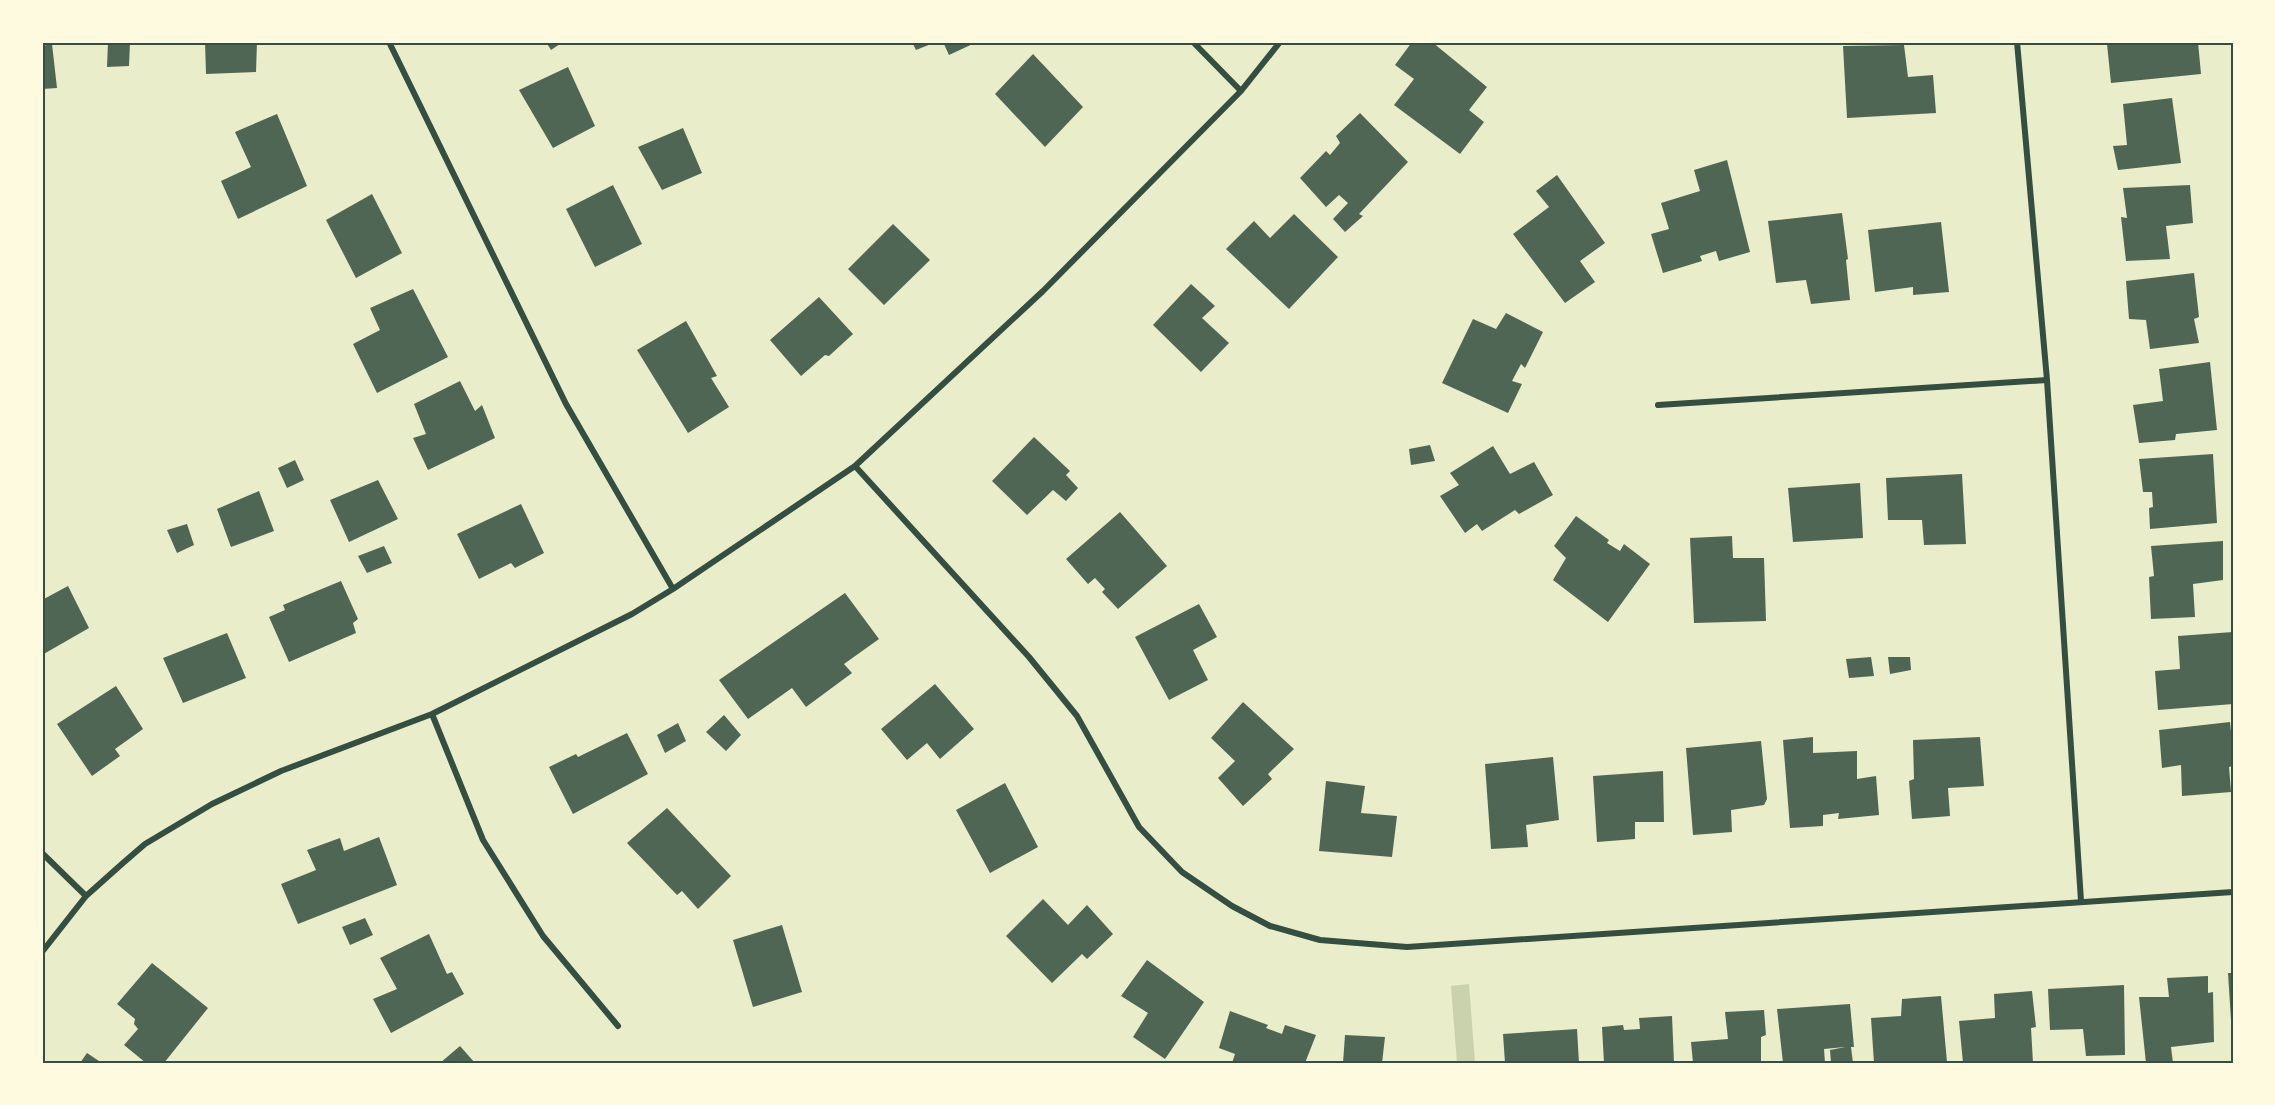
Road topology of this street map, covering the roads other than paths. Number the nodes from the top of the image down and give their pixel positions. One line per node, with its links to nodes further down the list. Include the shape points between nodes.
1 (389, 42): 9 (street, via 566,404)
2 (1193, 42): 5 (street)
3 (1280, 42): 5 (street)
4 (2017, 42): 6 (street)
5 (1241, 91): 8 (street, via 1043,291)
6 (2047, 380): 7 (street); 14 (street)
7 (1658, 405)
8 (855, 466): 9 (street); 14 (street, via 988,609 1077,716 1139,827 1182,872 1270,926 1320,940 1407,947)
9 (673, 589): 10 (street, via 632,614)
10 (432, 714): 13 (street, via 281,771 212,804 145,844); 16 (street, via 483,840 543,936)
11 (42, 853): 13 (street)
12 (2233, 892): 14 (street)
13 (86, 896): 15 (street)
14 (2081, 901)
15 (42, 952)
16 (618, 1026)

